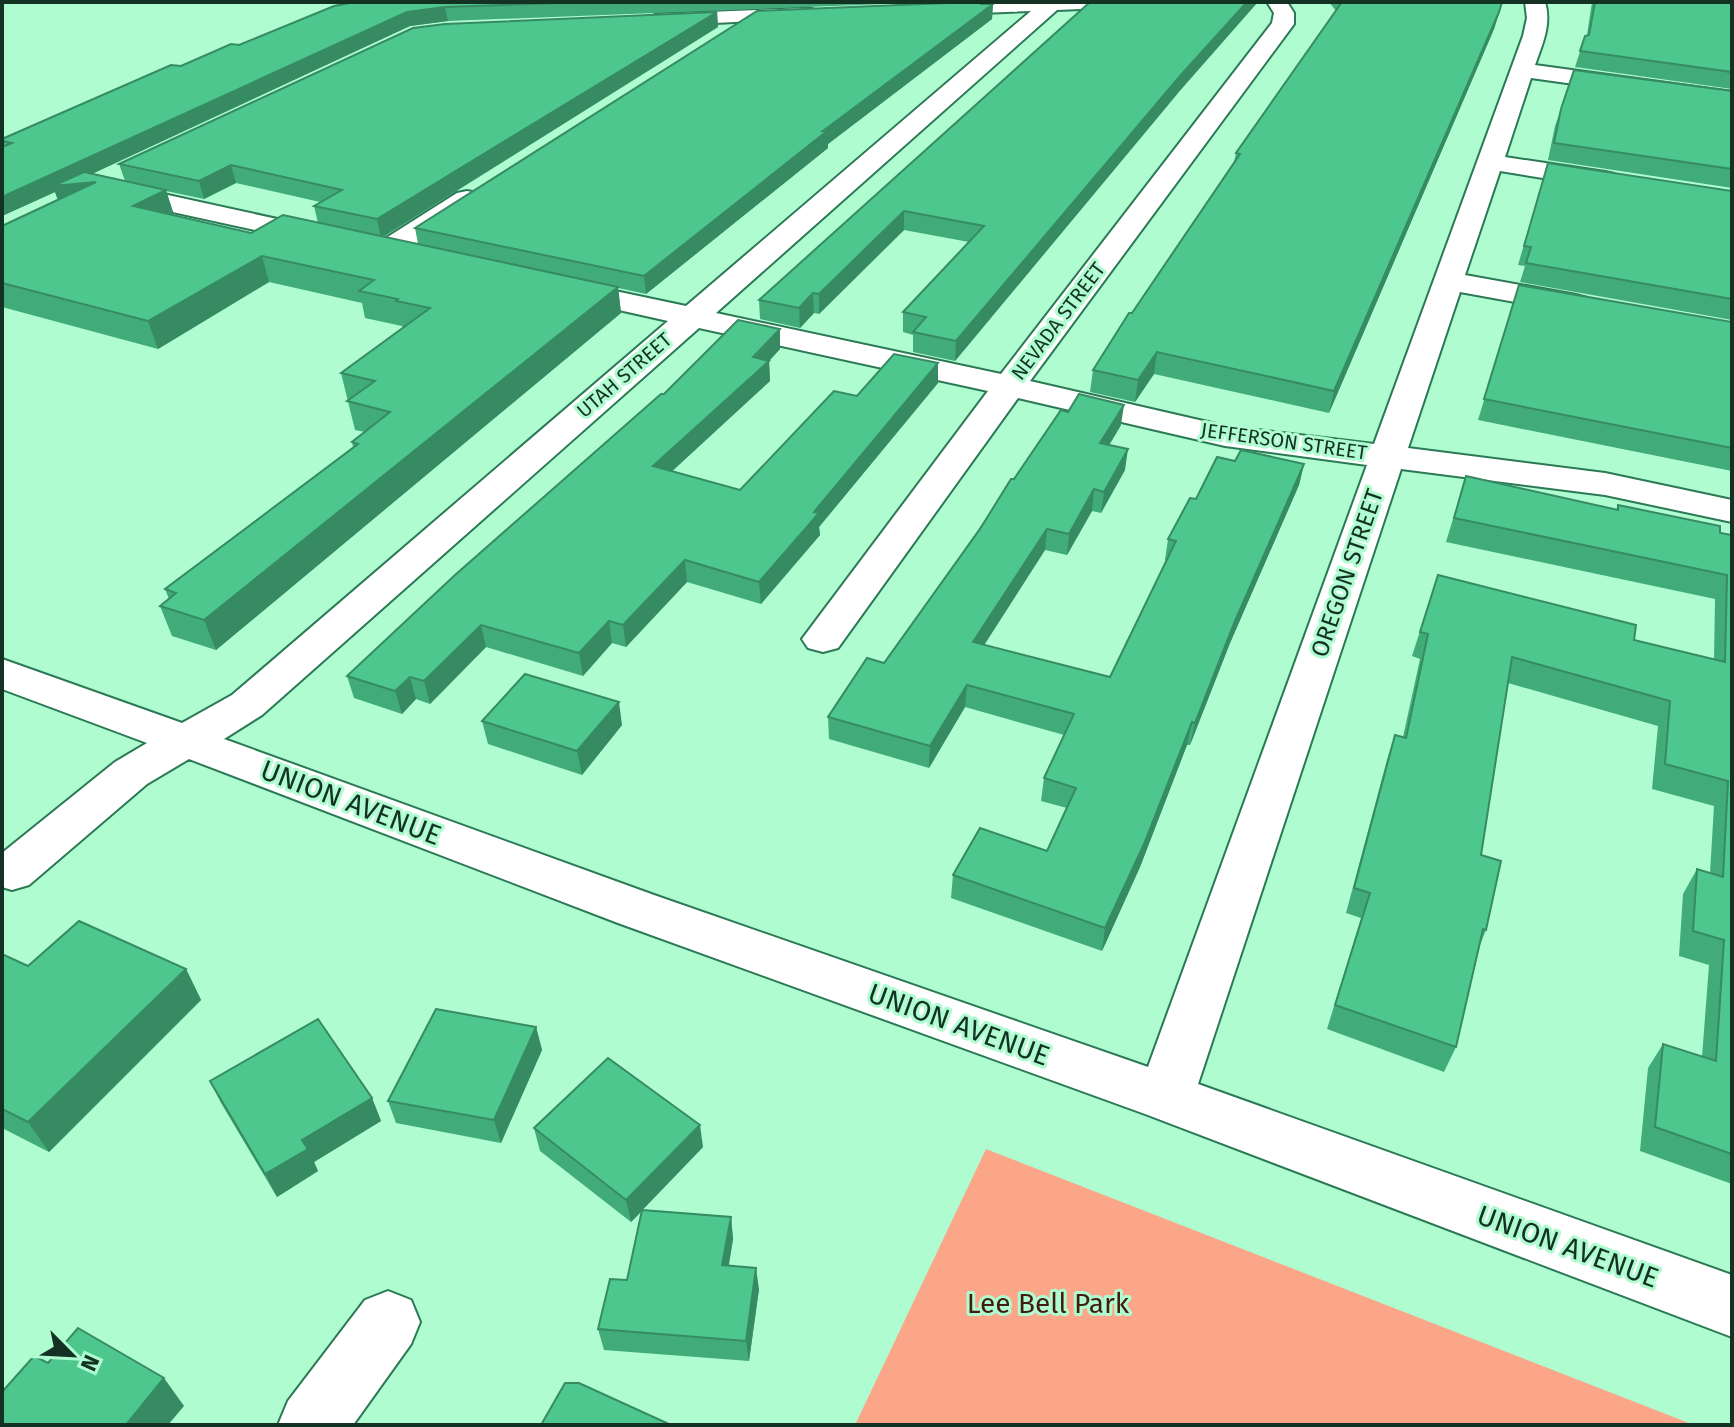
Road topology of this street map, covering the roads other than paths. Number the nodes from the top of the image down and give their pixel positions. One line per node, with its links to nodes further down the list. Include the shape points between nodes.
1 (1105, 2): 4 (street)
2 (1277, 2): 22 (street, NEVADA STREET, via 1283,24)
3 (1535, 2): 10 (street, OREGON STREET, via 1537,22)
4 (1052, 3): 5 (street); 21 (street, UTAH STREET)
5 (907, 10)
6 (829, 13): 7 (street)
7 (752, 17): 8 (street); 9 (street)
8 (642, 21)
9 (716, 42)
10 (1522, 70): 11 (street); 12 (street, OREGON STREET)
11 (1732, 99)
12 (1489, 162): 14 (street); 18 (street, OREGON STREET)
13 (105, 180): 16 (street)
14 (1626, 183)
15 (487, 186): 16 (street)
16 (385, 251): 17 (street)
17 (431, 261)
18 (1449, 281): 20 (street); 23 (street, OREGON STREET)
19 (539, 284): 21 (street, JEFFERSON STREET)
20 (1606, 309)
21 (691, 317): 22 (street, JEFFERSON STREET); 27 (street, UTAH STREET, via 247,705)
22 (1009, 386): 23 (street, JEFFERSON STREET, via 1225,436); 25 (street, NEVADA STREET)
23 (1387, 455): 24 (street, JEFFERSON STREET, via 1605,484); 29 (street, OREGON STREET)
24 (1732, 511)
25 (823, 639)
26 (2, 673): 27 (street, UNION AVENUE)
27 (187, 740): 28 (street, via 131,773); 29 (street, UNION AVENUE, via 636,909)
28 (12, 872)
29 (1165, 1097): 30 (street, UNION AVENUE)
30 (1732, 1306)
31 (388, 1322): 32 (street)
32 (312, 1425)

